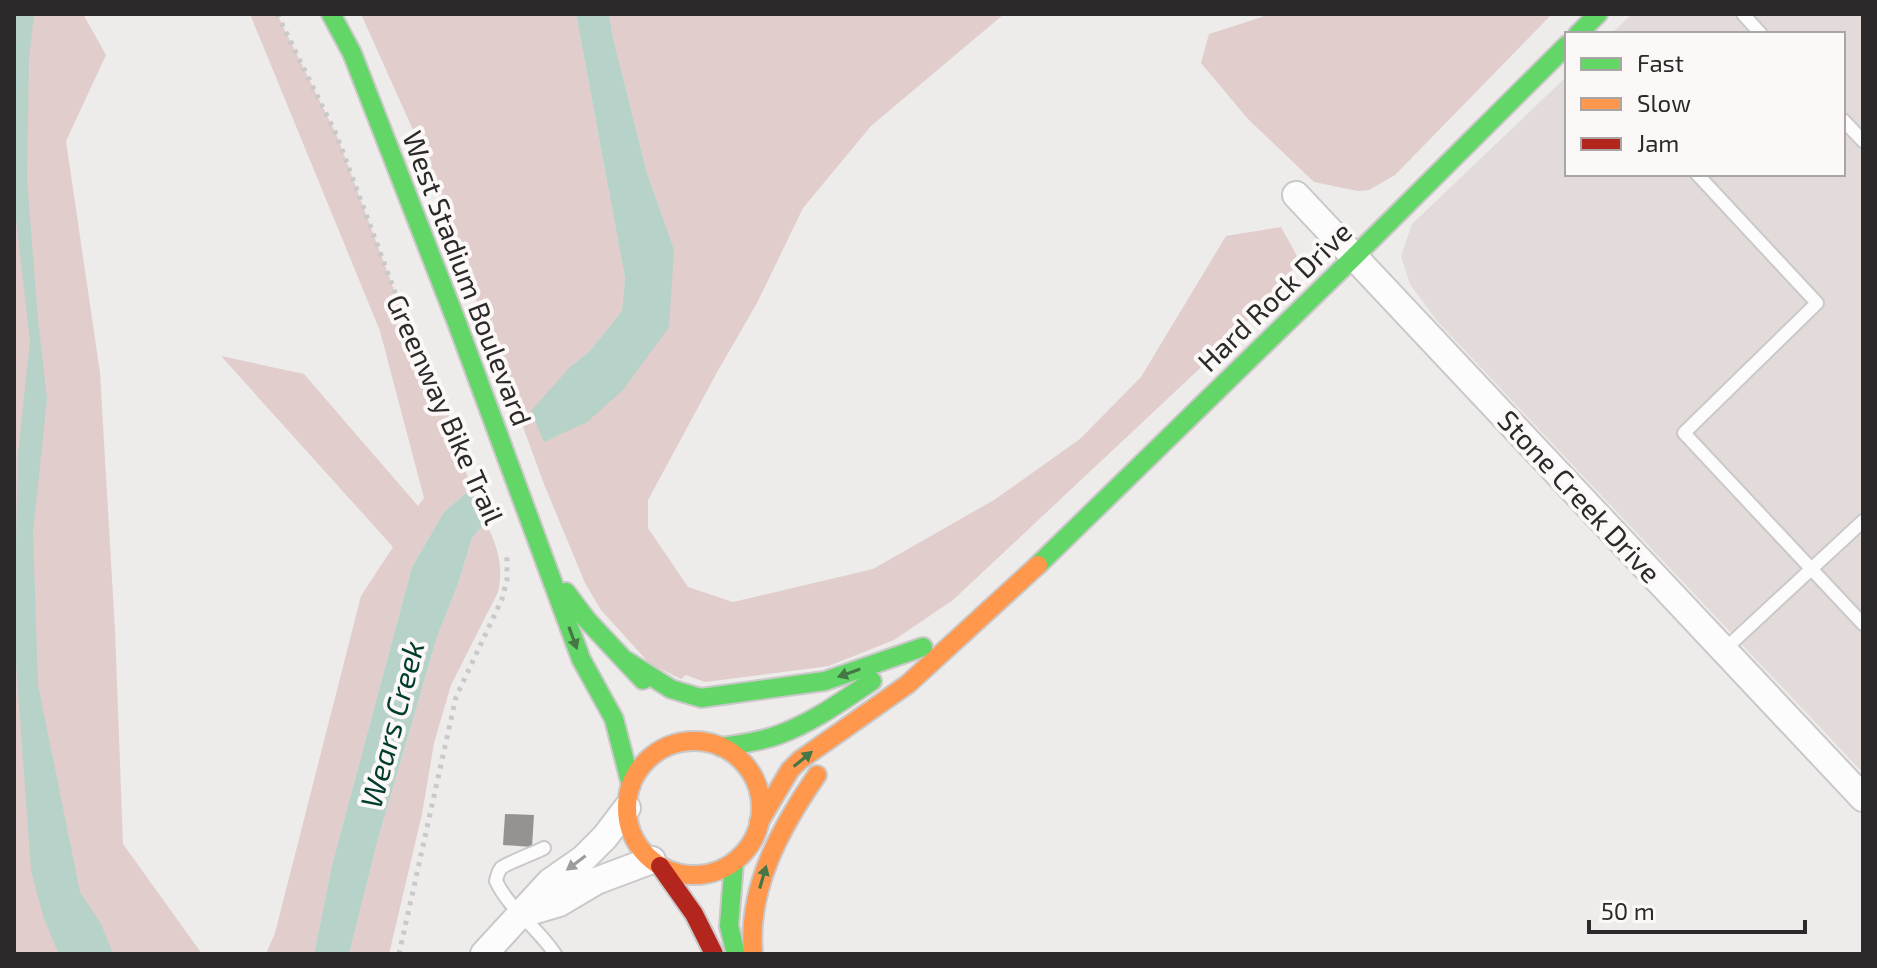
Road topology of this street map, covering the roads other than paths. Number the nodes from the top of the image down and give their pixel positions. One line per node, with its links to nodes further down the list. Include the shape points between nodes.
1 (331, 14): 13 (main road, West Stadium Boulevard, via 352,53)
2 (1598, 14): 4 (main road)
3 (1743, 14): 5 (lane)
4 (1580, 32)
5 (1759, 32)
6 (1565, 47): 11 (main road, Hard Rock Drive)
7 (1845, 122): 8 (lane)
8 (1863, 141)
9 (1699, 176): 14 (lane, via 1817,303 1684,433)
10 (1296, 195): 11 (street, Stone Creek Drive)
11 (1355, 256): 15 (main road, Hard Rock Drive); 18 (street, Stone Creek Drive)
12 (1863, 521): 14 (lane)
13 (546, 565): 19 (main road, West Stadium Boulevard, via 587,620); 22 (main road, West Stadium Boulevard, one-way to 22, via 581,659 614,719)
14 (1812, 569): 16 (lane); 18 (lane)
15 (1017, 583): 17 (main road, Hard Rock Drive); 20 (main road, Hard Rock Drive)
16 (1863, 624)
17 (923, 647): 19 (main road, one-way to 19, via 825,681 701,698 667,689); 21 (main road, Hard Rock Drive, via 787,731 767,739)
18 (1724, 650): 23 (street, Stone Creek Drive)
19 (627, 661): 21 (main road, West Stadium Boulevard, via 677,716)
20 (908, 684): 24 (main road, Hard Rock Drive, one-way to 20, via 800,760); 33 (main road, one-way to 20, via 752,925 767,863 800,802 846,740)
21 (713, 744): 22 (main road, via 681,742 660,750 642,765); 24 (main road, via 749,770 758,788)
22 (629, 797): 27 (main road, via 629,825 636,842); 28 (street, one-way to 28, via 605,837 550,882)
23 (1863, 798)
24 (759, 822): 26 (main road)
25 (544, 848): 28 (lane, via 499,870 496,881 502,894)
26 (734, 862): 27 (main road, via 697,875); 32 (main road, via 729,926)
27 (656, 863): 28 (street, via 596,881 559,903); 31 (main road, via 694,914)
28 (522, 914): 29 (street); 30 (lane)
29 (484, 954)
30 (555, 954)
31 (714, 954)
32 (736, 954)
33 (753, 954)

